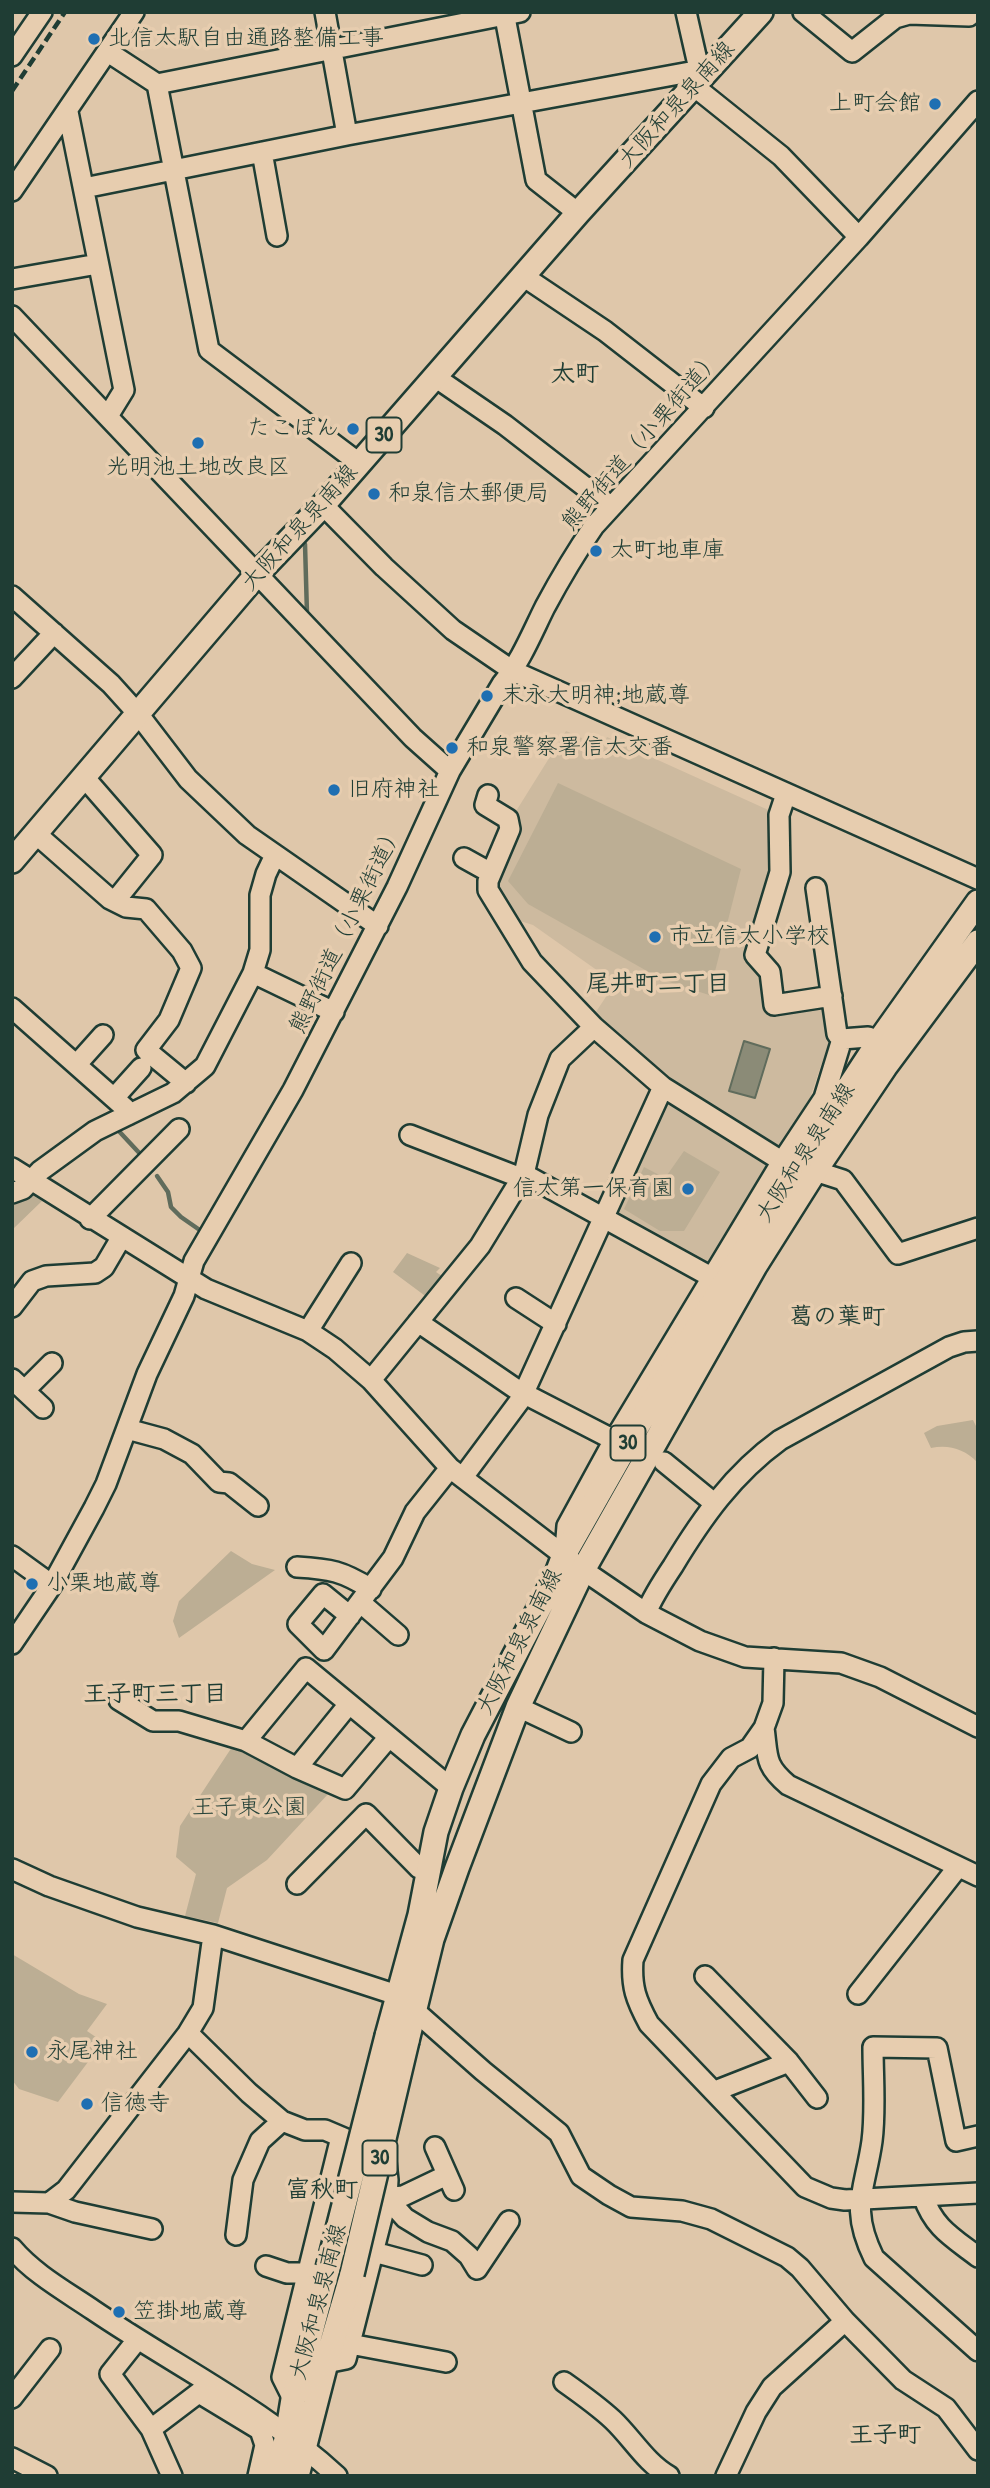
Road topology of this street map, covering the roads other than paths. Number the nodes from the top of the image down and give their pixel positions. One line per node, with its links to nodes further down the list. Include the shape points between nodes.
1 (42, 12): 11 (street)
2 (134, 12): 10 (street)
3 (325, 12): 9 (street)
4 (686, 12): 12 (street)
5 (761, 12): 12 (main road, 大阪和泉泉南線 / 30)
6 (803, 12): 8 (street, via 852,52 895,18 909,14)
7 (509, 13): 9 (street); 15 (street)
8 (969, 16)
9 (332, 49): 13 (street); 17 (street)
10 (108, 52): 13 (street); 16 (street)
11 (12, 56)
12 (698, 83): 15 (street, via 690,72); 22 (main road, 大阪和泉泉南線 / 30); 24 (street, via 781,156)
13 (157, 84): 19 (street)
14 (978, 101): 24 (street, 熊野街道（小栗街道）)
15 (522, 104): 17 (street); 22 (street, via 536,180)
16 (68, 112): 20 (street); 21 (street)
17 (347, 135): 18 (street)
18 (262, 152): 19 (street); 23 (street)
19 (172, 170): 20 (street); 32 (street, via 209,350)
20 (84, 188): 25 (street)
21 (12, 191)
22 (578, 213): 26 (main road, 大阪和泉泉南線 / 30)
23 (277, 236)
24 (859, 237): 30 (street, 熊野街道（小栗街道）)
25 (98, 264): 27 (street); 31 (street, via 124,390)
26 (523, 276): 29 (main road, 大阪和泉泉南線 / 30); 30 (street, via 605,331)
27 (12, 279)
28 (12, 316): 31 (street)
29 (435, 377): 32 (main road, 大阪和泉泉南線 / 30); 34 (street)
30 (704, 408): 34 (street, 熊野街道（小栗街道）)
31 (108, 416): 35 (street)
32 (359, 463): 33 (main road, 大阪和泉泉南線 / 30)
33 (323, 505): 35 (main road, 大阪和泉泉南線 / 30); 38 (street, via 453,630)
34 (611, 508): 38 (street, 熊野街道（小栗街道）, via 594,526 555,588)
35 (257, 574): 40 (main road, 大阪和泉泉南線 / 30); 41 (street)
36 (12, 596): 37 (street)
37 (54, 633): 39 (street); 40 (street)
38 (513, 671): 41 (street, 熊野街道（小栗街道）); 44 (street)
39 (12, 678)
40 (139, 715): 42 (main road, 大阪和泉泉南線 / 30); 46 (street, via 188,779)
41 (450, 771): 54 (street, 熊野街道（小栗街道）)
42 (84, 777): 45 (main road, 大阪和泉泉南線 / 30); 52 (street, via 152,855)
43 (488, 794): 49 (street, via 485,805 508,819 510,829)
44 (786, 794): 50 (street); 57 (street, via 779,815 780,872 755,956 770,972 774,1004)
45 (35, 834): 48 (main road, 大阪和泉泉南線 / 30); 52 (street)
46 (275, 855): 54 (street); 56 (street, via 260,895 260,950)
47 (464, 858): 49 (street)
48 (12, 861)
49 (491, 873): 60 (street, via 491,899 532,962)
50 (978, 879)
51 (817, 888): 57 (street)
52 (115, 901): 66 (street, via 146,909 191,968 169,1020 146,1050)
53 (978, 902): 63 (main road, 大阪和泉泉南線 / 30)
54 (378, 926): 59 (street, 熊野街道（小栗街道）)
55 (978, 942): 72 (main road, 大阪和泉泉南線 / 30, via 885,1068)
56 (253, 973): 59 (street); 66 (street, via 205,1066)
57 (832, 996): 62 (street)
58 (12, 1008): 64 (street)
59 (334, 1012): 82 (street, 熊野街道（小栗街道）)
60 (594, 1027): 67 (street); 74 (street, via 560,1059 538,1115)
61 (103, 1035): 64 (street)
62 (842, 1039): 63 (street); 72 (street)
63 (879, 1041): 72 (main road, 大阪和泉泉南線 / 30)
64 (77, 1064): 68 (street)
65 (141, 1068): 68 (street)
66 (186, 1083): 69 (street)
67 (663, 1087): 72 (street); 77 (street)
68 (114, 1098): 69 (street)
69 (128, 1115): 75 (street, via 95,1131)
70 (179, 1129): 78 (street)
71 (410, 1135): 74 (street, via 516,1176)
72 (797, 1167): 79 (street, via 843,1180 898,1254); 83 (street); 101 (main road, 大阪和泉泉南線 / 30); 104 (main road, 大阪和泉泉南線 / 30, via 755,1266)
73 (12, 1168): 75 (street)
74 (524, 1174): 77 (street); 86 (street, via 480,1246)
75 (32, 1181): 76 (street); 78 (street)
76 (12, 1193)
77 (604, 1217): 83 (street); 87 (street)
78 (90, 1219): 80 (street)
79 (978, 1228)
80 (121, 1238): 82 (street); 85 (street, via 104,1267 95,1273 32,1281)
81 (351, 1263): 88 (street)
82 (188, 1278): 88 (street); 95 (street, 熊野街道（小栗街道）)
83 (713, 1278): 96 (street)
84 (516, 1298): 87 (street)
85 (12, 1307)
86 (418, 1322): 91 (street); 93 (street)
87 (556, 1324): 93 (street)
88 (307, 1331): 91 (street)
89 (978, 1341): 99 (street, via 948,1347 780,1440 757,1456)
90 (52, 1363): 92 (street)
91 (371, 1380): 98 (street)
92 (19, 1385): 94 (street)
93 (524, 1394): 96 (street); 98 (street)
94 (43, 1408)
95 (127, 1429): 100 (street, via 164,1439 192,1454 219,1482 229,1483); 105 (street, 熊野街道（小栗街道）, via 94,1508)
96 (614, 1440): 101 (street, via 567,1526)
97 (664, 1462): 99 (street)
98 (457, 1472): 101 (street); 106 (street, via 415,1512 393,1558)
99 (714, 1503): 107 (street)
100 (258, 1506)
101 (564, 1555): 104 (street); 120 (main road, 大阪和泉泉南線 / 30)
102 (12, 1556): 105 (street)
103 (297, 1567): 106 (street, via 346,1573)
104 (583, 1570): 107 (street); 113 (main road, 大阪和泉泉南線 / 30)
105 (52, 1586): 109 (street, 熊野街道（小栗街道）)
106 (361, 1603): 108 (street)
107 (646, 1613): 110 (street, via 722,1649 745,1657)
108 (398, 1635)
109 (12, 1644)
110 (774, 1658): 114 (street, via 841,1663 880,1677); 115 (street, via 773,1703)
111 (119, 1700): 118 (street, via 153,1721 179,1721)
112 (349, 1704): 117 (street); 118 (street, via 306,1668); 119 (street)
113 (518, 1707): 116 (street); 129 (main road, 大阪和泉泉南線 / 30)
114 (978, 1727)
115 (764, 1728): 121 (street, via 773,1773 788,1785); 133 (street, via 750,1748 731,1758 711,1784 634,1960 631,1982 649,2024)
116 (571, 1732)
117 (389, 1737): 119 (street, via 345,1789); 120 (street)
118 (246, 1741): 119 (street)
119 (297, 1768)
120 (451, 1788): 123 (main road, 大阪和泉泉南線 / 30)
121 (958, 1867): 124 (street); 128 (street)
122 (12, 1869): 126 (street, via 137,1917)
123 (429, 1872): 125 (street, via 419,1868 366,1814); 129 (main road, 大阪和泉泉南線 / 30)
124 (978, 1876)
125 (297, 1884)
126 (213, 1935): 129 (street); 130 (street, via 203,2008)
127 (705, 1976): 132 (street)
128 (858, 1994)
129 (406, 2002): 131 (main road, 大阪和泉泉南線 / 30); 154 (street, via 559,2133 581,2176 631,2207 682,2211 711,2219 787,2257)
130 (188, 2034): 135 (street); 144 (street, via 66,2190)
131 (397, 2039): 153 (main road, 大阪和泉泉南線 / 30, bridge); 160 (main road, 大阪和泉泉南線 / 30, bridge, via 352,2274)
132 (789, 2062): 133 (street); 134 (street)
133 (715, 2091): 142 (street, via 805,2187 831,2198)
134 (817, 2098)
135 (282, 2121): 137 (street); 147 (street, via 260,2141 243,2180)
136 (978, 2136): 142 (street, via 956,2141 937,2048 873,2047 872,2140)
137 (341, 2137): 141 (street, via 372,2150 386,2162); 153 (street)
138 (435, 2147): 141 (street, via 451,2182)
139 (978, 2193): 140 (street)
140 (923, 2196): 142 (street); 150 (street, via 936,2224)
141 (387, 2198): 145 (street, via 405,2218 452,2241 477,2269); 149 (street)
142 (859, 2199): 158 (street, via 859,2219 874,2258)
143 (12, 2202): 144 (street)
144 (49, 2203): 146 (street)
145 (509, 2221)
146 (152, 2229)
147 (236, 2235)
148 (12, 2248): 155 (street, via 39,2273)
149 (374, 2252): 151 (street); 156 (street)
150 (978, 2257)
151 (422, 2265)
152 (266, 2266): 153 (street, via 287,2273)
153 (318, 2270): 165 (main road, 大阪和泉泉南線 / 30, via 293,2399)
154 (845, 2321): 166 (street, via 903,2380 946,2408); 175 (street, via 772,2387)
155 (137, 2340): 162 (street); 164 (street, via 110,2374)
156 (350, 2344): 159 (street, via 426,2350); 160 (street, via 346,2358)
157 (50, 2349): 163 (street)
158 (978, 2350)
159 (446, 2362)
160 (326, 2363): 165 (main road, 大阪和泉泉南線 / 30)
161 (564, 2382): 174 (street, via 614,2421)
162 (205, 2388): 164 (street); 165 (street, via 265,2418); 170 (street, via 261,2430 265,2445)
163 (12, 2398)
164 (151, 2429): 169 (street)
165 (295, 2442): 171 (main road, 大阪和泉泉南線 / 30); 172 (main road, 大阪和泉泉南線 / 30); 173 (street)
166 (978, 2450)
167 (12, 2458): 168 (street)
168 (35, 2473)
169 (172, 2476)
170 (258, 2476)
171 (276, 2476)
172 (297, 2476)
173 (337, 2476)
174 (669, 2476)
175 (726, 2476)

